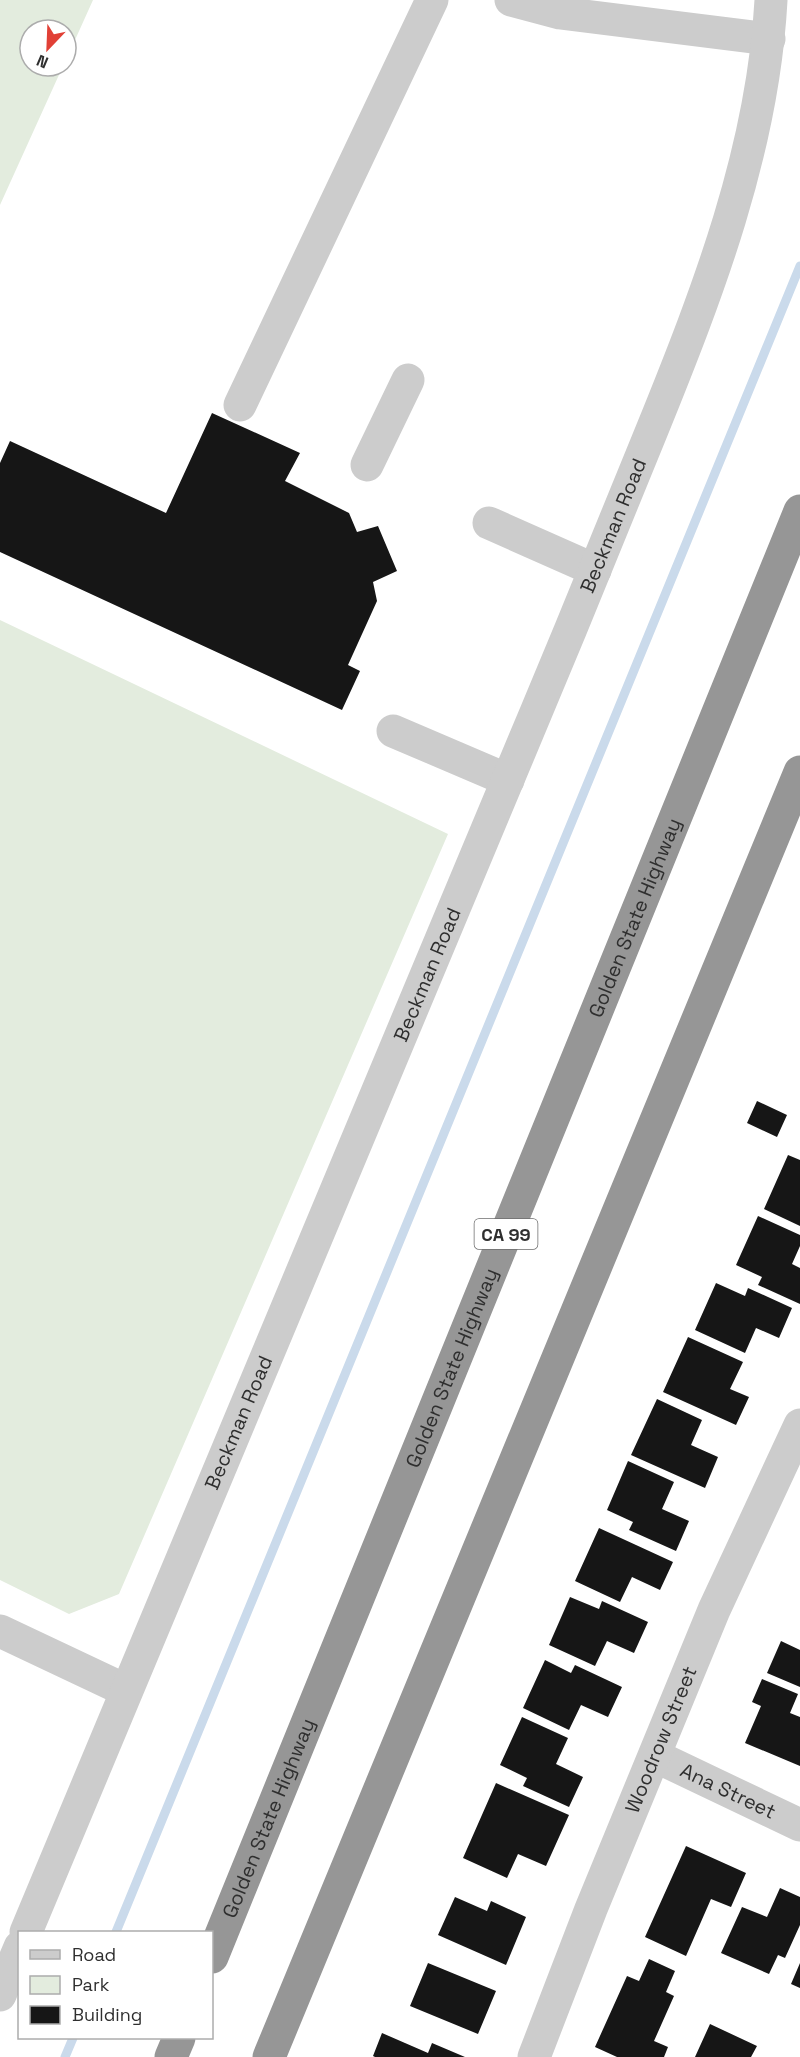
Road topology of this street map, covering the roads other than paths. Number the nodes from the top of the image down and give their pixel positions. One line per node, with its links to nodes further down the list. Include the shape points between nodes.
1 (432, 0): 6 (street)
2 (511, 0): 4 (street, via 560,14)
3 (771, 0): 4 (street, Beckman Road)
4 (769, 39): 10 (street, Beckman Road, via 744,170 722,243 689,339)
5 (408, 380): 7 (street)
6 (240, 405)
7 (367, 465)
8 (800, 511): 21 (highway, Golden State Highway / CA 99)
9 (489, 524): 10 (street)
10 (595, 570): 13 (street, Beckman Road)
11 (393, 731): 13 (street)
12 (800, 772): 25 (highway)
13 (508, 780): 16 (street, Beckman Road)
14 (800, 1425): 17 (street, Woodrow Street, via 714,1610)
15 (0, 1631): 16 (street)
16 (125, 1690): 19 (street, Beckman Road)
17 (655, 1756): 18 (street, Ana Street); 26 (street, Woodrow Street)
18 (800, 1825)
19 (26, 1931)
20 (18, 1952): 22 (street)
21 (213, 1955)
22 (0, 1995)
23 (178, 2039): 24 (highway)
24 (171, 2057)
25 (269, 2057)
26 (534, 2057)

